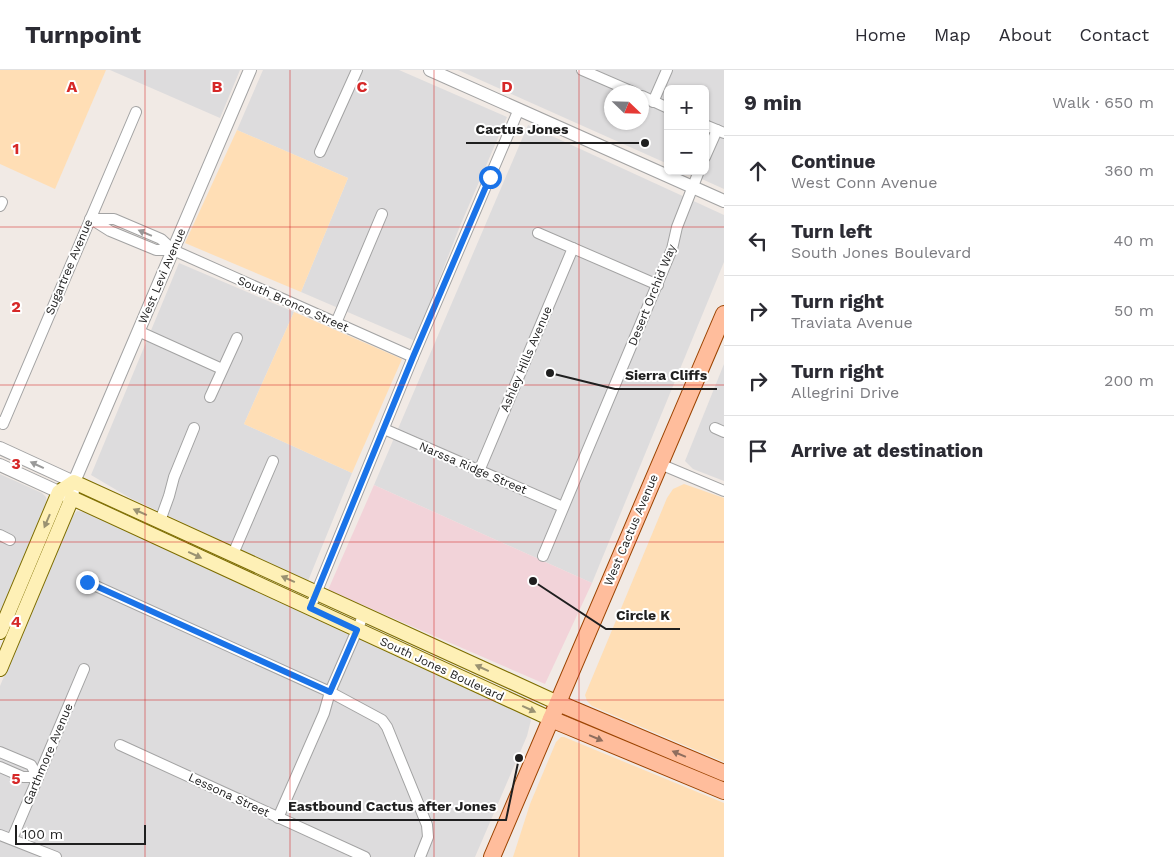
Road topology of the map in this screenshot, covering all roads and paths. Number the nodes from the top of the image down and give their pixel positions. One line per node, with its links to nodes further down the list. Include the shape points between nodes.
1 (250, 70): 23 (street, West Levi Avenue)
2 (357, 70): 15 (street)
3 (430, 70): 10 (street)
4 (582, 70): 6 (street)
5 (667, 70): 8 (street)
6 (617, 85)
7 (649, 100): 8 (street)
8 (653, 102): 9 (street)
9 (664, 106)
10 (519, 109): 17 (street); 29 (street)
11 (136, 112): 20 (street, Sugartree Avenue)
12 (709, 127): 13 (street)
13 (721, 132): 14 (street)
14 (709, 151)
15 (320, 152)
16 (697, 175): 17 (street, Desert Orchid Way)
17 (692, 187): 18 (street); 24 (street, Desert Orchid Way)
18 (724, 201)
19 (382, 214): 26 (street)
20 (90, 219): 23 (street, South Bronco Street, via 114,220 161,239); 32 (street, Sugartree Avenue)
21 (538, 233): 22 (street)
22 (573, 248): 24 (street); 39 (street, Ashley Hills Avenue)
23 (173, 250): 26 (street, South Bronco Street); 27 (street, West Levi Avenue)
24 (658, 285): 43 (street, Desert Orchid Way)
25 (724, 314): 37 (main road, West Cactus Avenue)
26 (336, 324): 29 (street, South Bronco Street)
27 (138, 331): 30 (street); 40 (street, West Levi Avenue)
28 (236, 338): 30 (street)
29 (413, 357): 34 (street)
30 (222, 369): 31 (street)
31 (210, 397)
32 (2, 423)
33 (194, 428): 44 (street)
34 (384, 429): 39 (street, Narssa Ridge Street); 48 (street)
35 (0, 448): 40 (street, South Jones Boulevard, one-way to 35)
36 (273, 461): 45 (street)
37 (660, 464): 41 (street); 56 (main road, West Cactus Avenue)
38 (0, 465): 42 (street, South Jones Boulevard)
39 (479, 470): 43 (street, Narssa Ridge Street)
40 (74, 482): 42 (main road); 44 (main road, South Jones Boulevard, one-way to 40)
41 (724, 491)
42 (66, 495): 49 (main road, South Jones Boulevard, one-way to 49); 52 (main road, one-way to 52); 53 (main road)
43 (563, 507): 46 (street, Desert Orchid Way)
44 (160, 521): 45 (main road, South Jones Boulevard)
45 (233, 554): 48 (main road, South Jones Boulevard, one-way to 45)
46 (543, 556)
47 (87, 582): 55 (street)
48 (316, 592): 49 (street); 50 (main road, South Jones Boulevard)
49 (310, 608): 51 (main road, South Jones Boulevard)
50 (364, 614): 51 (street); 56 (main road, South Jones Boulevard, one-way to 50)
51 (357, 630): 55 (street); 57 (main road, South Jones Boulevard, one-way to 57)
52 (0, 632)
53 (0, 669)
54 (84, 669): 62 (street, Garthmore Avenue)
55 (330, 692): 64 (street); 69 (street, via 382,720 387,727 427,824 428,837)
56 (558, 703): 57 (main road, West Cactus Avenue); 61 (main road, South Jones Boulevard, one-way to 56)
57 (551, 719): 63 (main road, South Jones Boulevard, one-way to 63); 70 (main road, West Cactus Avenue)
58 (120, 745): 64 (street, Lessona Street)
59 (0, 752): 62 (street, via 31,765)
60 (0, 767): 62 (street, via 23,777)
61 (724, 773)
62 (38, 777): 66 (street, Garthmore Avenue)
63 (724, 791)
64 (278, 818): 68 (street, Lessona Street)
65 (0, 835): 66 (street)
66 (12, 840): 67 (street)
67 (56, 857)
68 (365, 857)
69 (420, 857)
70 (492, 857)

